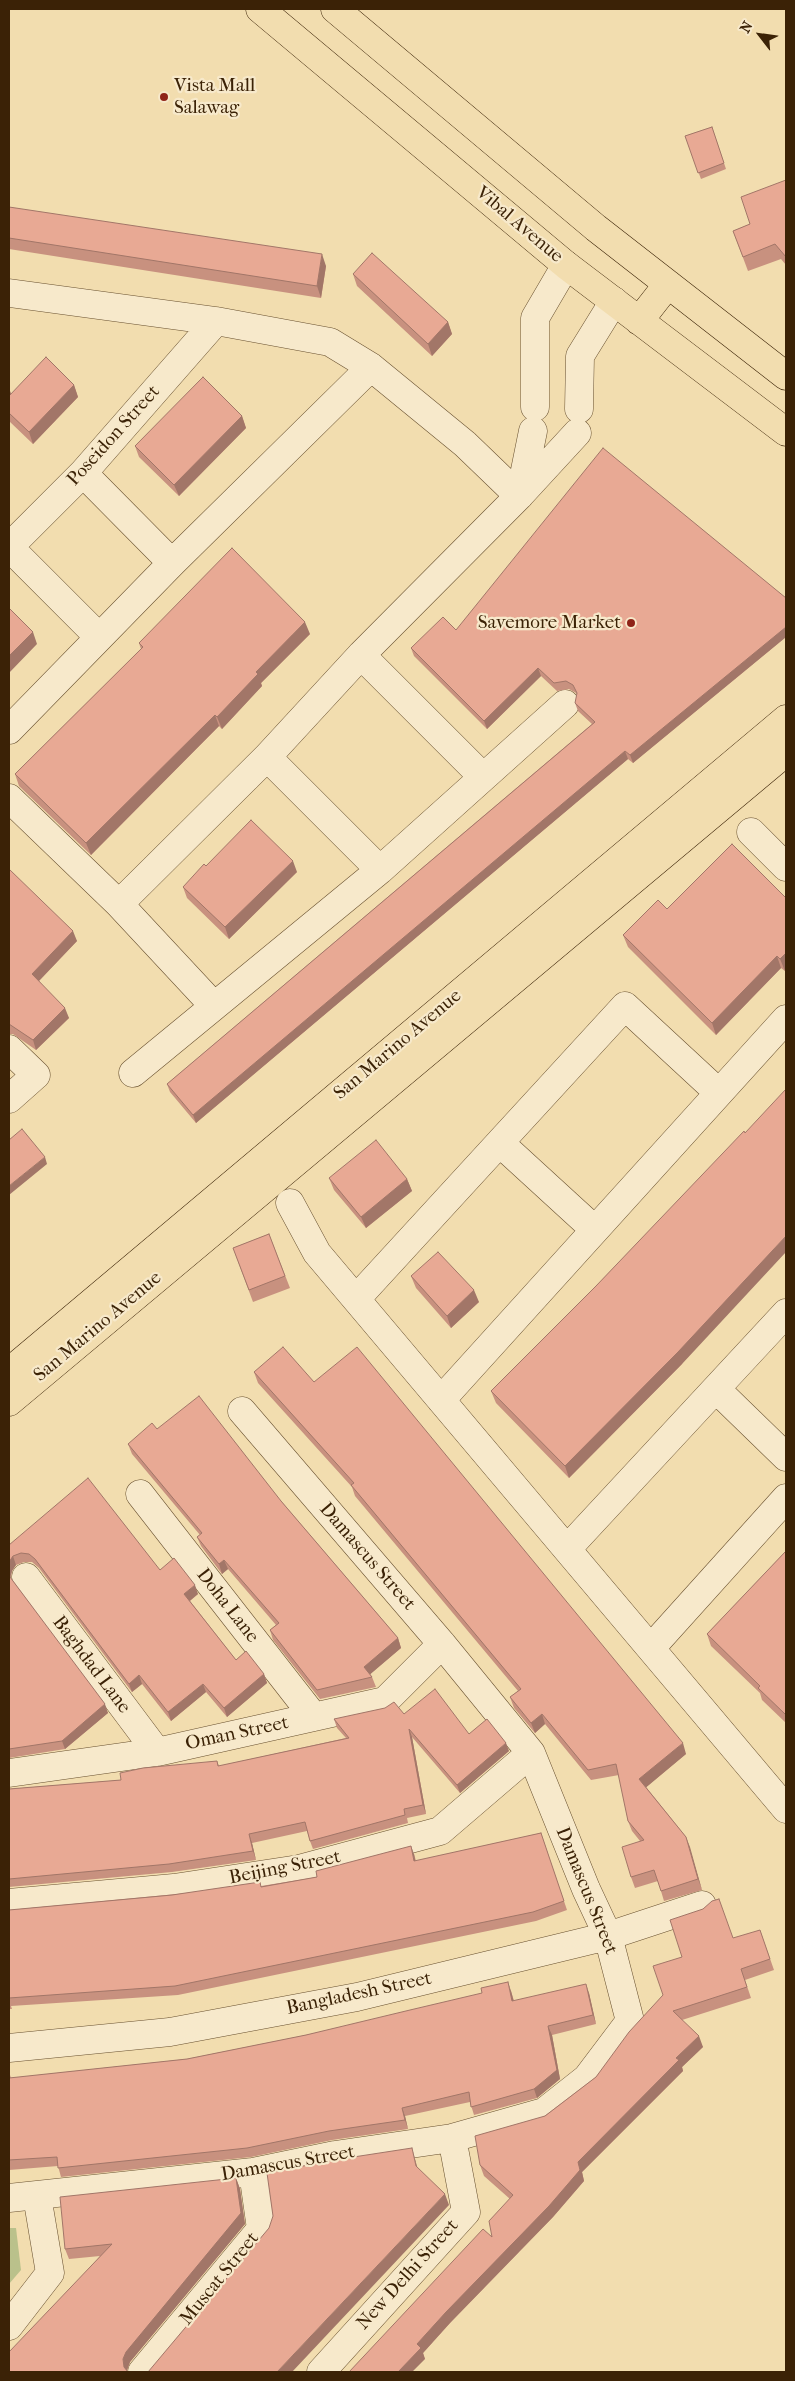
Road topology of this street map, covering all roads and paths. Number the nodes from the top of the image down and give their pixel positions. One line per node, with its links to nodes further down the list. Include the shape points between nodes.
1 (260, 9): 3 (main road, Vibal Avenue)
2 (335, 9): 4 (main road, via 596,228)
3 (566, 265): 6 (main road, Vibal Avenue); 13 (street, via 536,318 534,419)
4 (668, 284): 8 (main road); 10 (main road)
5 (9, 293): 7 (street)
6 (614, 301): 8 (main road, Vibal Avenue); 13 (street, via 580,356 578,421)
7 (216, 321): 9 (street, via 330,342); 12 (street, Poseidon Street)
8 (639, 321): 11 (main road, Vibal Avenue)
9 (371, 367): 13 (street, via 465,444); 15 (street)
10 (786, 376)
11 (786, 432)
12 (83, 473): 14 (street, Poseidon Street); 15 (street)
13 (519, 496): 17 (street)
14 (9, 548): 16 (street)
15 (172, 563): 16 (street)
16 (98, 637): 20 (street)
17 (361, 655): 22 (street); 23 (street)
18 (565, 704): 23 (street)
19 (786, 718): 40 (main road, San Marino Avenue)
20 (9, 730)
21 (786, 752): 43 (main road, San Marino Avenue)
22 (267, 757): 27 (street); 28 (street)
23 (483, 777): 27 (street)
24 (9, 798): 28 (street)
25 (751, 832): 26 (street)
26 (786, 867)
27 (380, 870): 29 (street)
28 (119, 904): 29 (street)
29 (214, 1006): 32 (street)
30 (786, 1019): 33 (street)
31 (9, 1049): 34 (street, via 36,1075)
32 (133, 1072)
33 (719, 1093): 35 (street, via 626,1006); 37 (street)
34 (9, 1098)
35 (500, 1143): 37 (street); 38 (street)
36 (290, 1203): 38 (street, via 317,1253)
37 (595, 1230): 42 (street)
38 (356, 1299): 42 (street)
39 (786, 1313): 41 (street)
40 (9, 1372)
41 (716, 1389): 45 (street); 48 (street)
42 (441, 1400): 48 (street)
43 (9, 1402)
44 (242, 1411): 50 (street, Damascus Street)
45 (786, 1457)
46 (140, 1494): 52 (street, Doha Lane)
47 (786, 1498): 51 (street)
48 (567, 1549): 51 (street)
49 (26, 1577): 53 (street, Baghdad Lane)
50 (442, 1644): 52 (street, Oman Street, via 385,1701); 54 (street, Damascus Street)
51 (651, 1648): 56 (street)
52 (314, 1717): 53 (street, Oman Street)
53 (157, 1752): 55 (street, Oman Street)
54 (531, 1753): 57 (street, Beijing Street, via 440,1831 299,1868 174,1888); 59 (street, Damascus Street)
55 (9, 1773)
56 (784, 1800)
57 (9, 1903)
58 (702, 1905): 59 (street, Bangladesh Street)
59 (608, 1936): 60 (street, Bangladesh Street, via 348,1999 170,2032); 61 (street, Damascus Street, via 630,2021 587,2078 544,2112)
60 (9, 2048)
61 (452, 2138): 62 (street, Damascus Street, via 335,2154); 67 (street, New Delhi Street, via 466,2212)
62 (253, 2172): 63 (street, Damascus Street); 66 (street, Muscat Street, via 262,2229)
63 (37, 2196): 64 (street, Damascus Street); 65 (street, via 50,2273)
64 (9, 2198)
65 (9, 2326)
66 (142, 2372)
67 (321, 2372)

